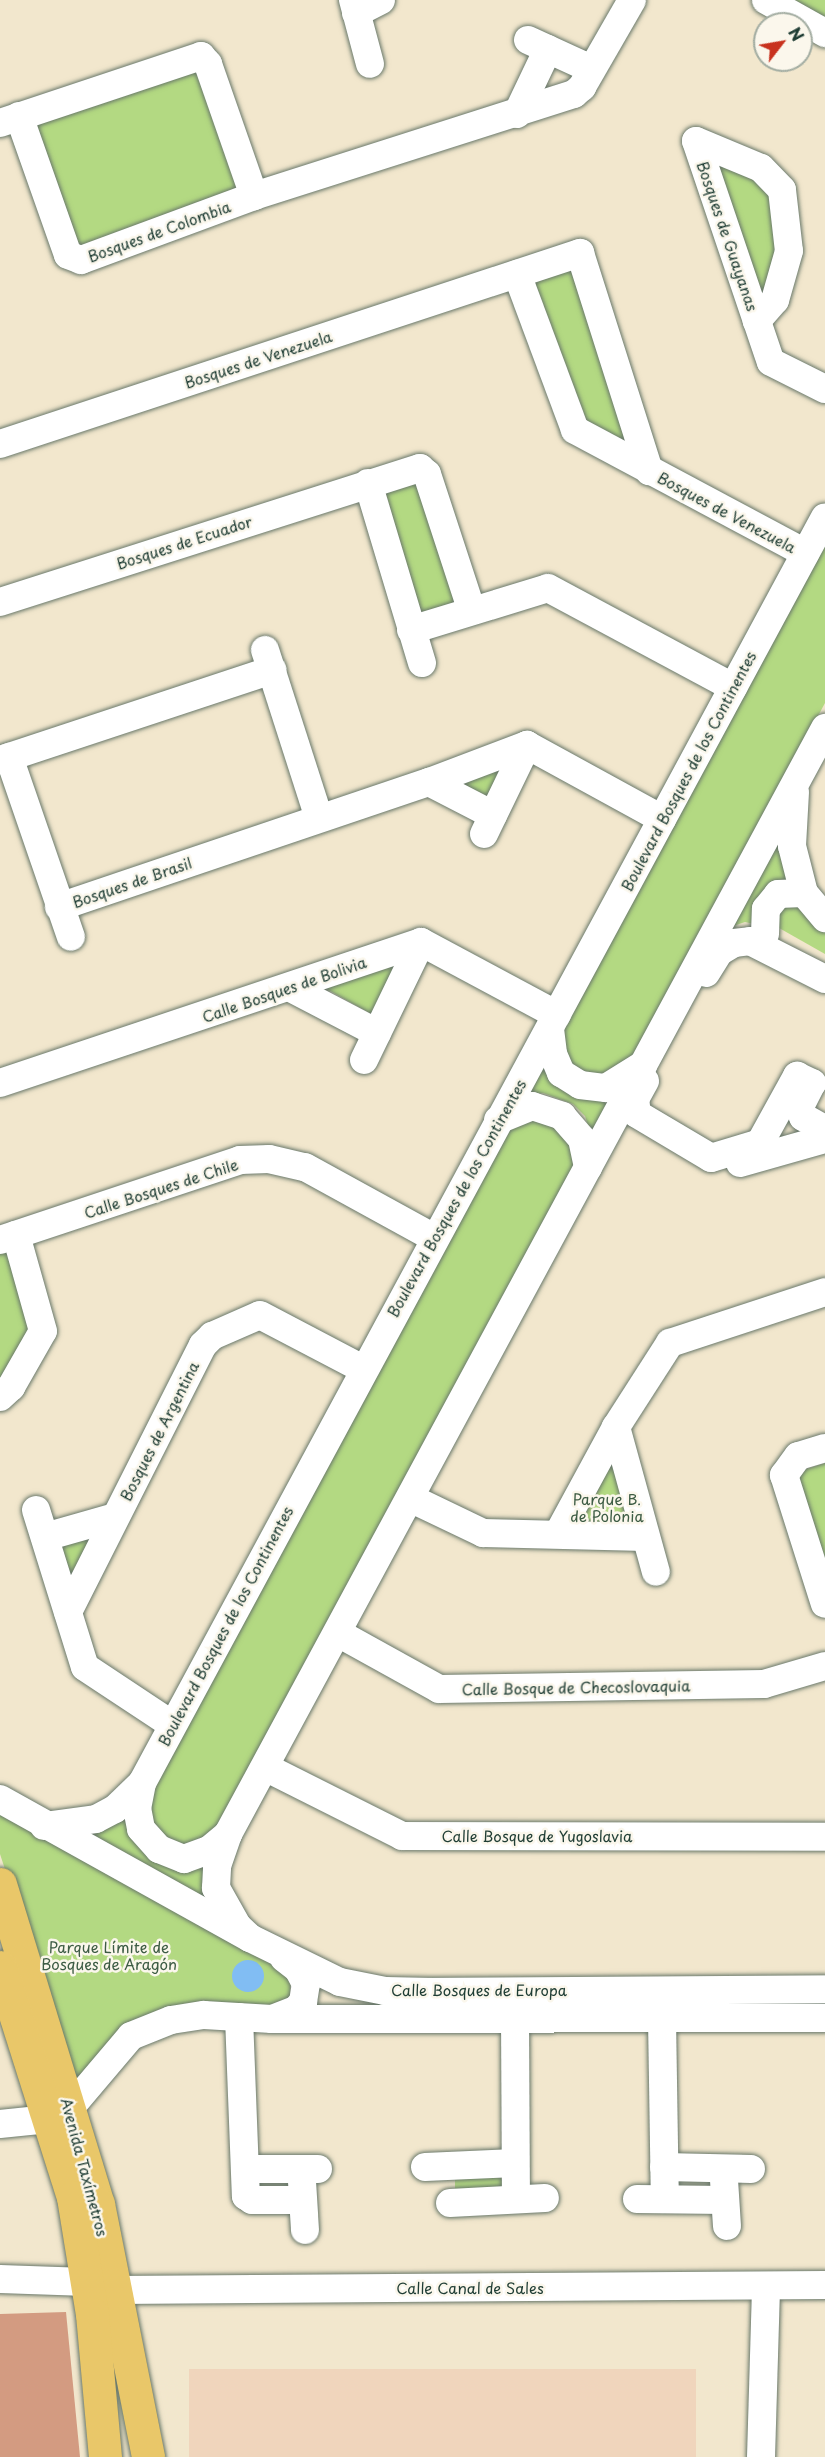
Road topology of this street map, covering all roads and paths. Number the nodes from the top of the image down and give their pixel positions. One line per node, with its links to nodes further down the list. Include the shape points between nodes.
1 (632, 0): 6 (street)
2 (766, 0): 4 (street)
3 (363, 4): 5 (street)
4 (825, 33)
5 (370, 64)
6 (584, 80): 7 (street, Bosques de Colombia); 7 (street, via 538,44)
7 (517, 114): 9 (street, Bosques de Colombia)
8 (10, 120): 9 (street, Bosques de Colombia, via 71,260 81,260); 9 (street, Bosques de Colombia, via 204,57)
9 (254, 196)
10 (517, 274): 13 (street, Bosques de Venezuela); 14 (street, Bosques de Venezuela, via 573,428); 14 (street, Bosques de Venezuela, via 580,253)
11 (757, 321): 11 (street, Bosques de Guayanas, via 734,254 696,141 761,168 782,190 789,251 775,300); 12 (street, Bosques de Guayanas, via 771,362)
12 (825, 389)
13 (0, 444)
14 (649, 471): 17 (street, Bosques de Venezuela)
15 (368, 483): 18 (street, Bosques de Ecuador); 19 (street, Bosques de Ecuador, via 418,468 425,471); 20 (street)
16 (825, 517): 17 (street, Boulevard Bosques de los Continentes)
17 (805, 553): 22 (street, Boulevard Bosques de los Continentes)
18 (0, 602)
19 (471, 609): 20 (street); 22 (street, via 548,588)
20 (411, 630): 21 (street)
21 (422, 663)
22 (733, 687): 29 (street, Boulevard Bosques de los Continentes)
23 (825, 728): 27 (street)
24 (527, 745): 26 (street, Bosques de Brasil); 26 (street, via 488,825); 29 (street)
25 (5, 759): 28 (street, Bosques de Brasil, via 268,660); 31 (street, Bosques de Brasil)
26 (429, 782): 28 (street, Bosques de Brasil)
27 (795, 786): 30 (street, via 792,846); 36 (street)
28 (319, 818): 31 (street, Bosques de Brasil)
29 (662, 819): 40 (street, Boulevard Bosques de los Continentes)
30 (804, 893): 32 (street); 33 (street, via 778,894 766,909)
31 (60, 906): 34 (street)
32 (825, 918)
33 (765, 934): 36 (street, via 749,930 734,934); 37 (street)
34 (71, 937)
35 (421, 942): 39 (street, Calle Bosques de Bolivia); 40 (street); 41 (street)
36 (703, 954): 43 (street)
37 (825, 967)
38 (825, 979): 49 (street, via 750,940 734,942 719,952 635,1099 637,1114 711,1158 760,1143 797,1076 812,1083 800,1107 804,1117)
39 (291, 988): 41 (street); 44 (street, Calle Bosques de Bolivia)
40 (554, 1022): 43 (street, via 553,1054 561,1073 580,1085 606,1088); 48 (street, Boulevard Bosques de los Continentes)
41 (376, 1033): 42 (street)
42 (364, 1060)
43 (646, 1062): 47 (street)
44 (0, 1083)
45 (800, 1086): 46 (street)
46 (785, 1113): 50 (street); 51 (street)
47 (617, 1115): 51 (street, via 710,1171); 52 (street)
48 (498, 1120): 52 (street, via 532,1106 562,1116 582,1139); 54 (street, Boulevard Bosques de los Continentes)
49 (825, 1129)
50 (825, 1139): 51 (street)
51 (763, 1157)
52 (588, 1167): 64 (street)
53 (8, 1238): 54 (street, Calle Bosques de Chile, via 240,1161 269,1159 305,1167); 61 (street, Calle Bosques de Chile, via 43,1331 11,1387)
54 (434, 1238): 60 (street, Boulevard Bosques de los Continentes)
55 (825, 1279): 58 (street)
56 (825, 1292): 62 (street, via 670,1343)
57 (201, 1314): 59 (street, Bosques de Argentina)
58 (697, 1321)
59 (203, 1345): 60 (street, Bosques de Argentina, via 224,1329 260,1315); 66 (street, Bosques de Argentina)
60 (363, 1369): 75 (street, Boulevard Bosques de los Continentes)
61 (0, 1397)
62 (616, 1427): 67 (street); 69 (street)
63 (825, 1448): 71 (street, via 798,1456 784,1475)
64 (412, 1499): 67 (street, via 483,1533); 73 (street)
65 (36, 1510): 68 (street)
66 (115, 1517): 68 (street, Bosques de Argentina); 72 (street, Bosques de Argentina)
67 (558, 1534): 69 (street)
68 (45, 1537): 72 (street)
69 (645, 1537): 70 (street)
70 (656, 1572)
71 (825, 1604)
72 (68, 1612): 75 (street, via 87,1669)
73 (338, 1634): 74 (street, Calle Bosque de Checoslovaquia, via 439,1689 764,1684); 76 (street)
74 (825, 1666)
75 (171, 1724): 77 (street, Boulevard Bosques de los Continentes)
76 (265, 1767): 80 (street); 81 (street, Calle Bosque de Yugoslavia, via 402,1836)
77 (142, 1783): 79 (street, Boulevard Bosques de los Continentes, via 115,1809 96,1819); 80 (street, via 137,1808 141,1829 159,1849 184,1858 209,1850)
78 (0, 1799): 79 (street, Calle Bosques de Europa)
79 (44, 1826): 83 (street, Calle Bosques de Europa)
80 (228, 1834): 83 (street, via 217,1866 216,1888 238,1927)
81 (825, 1837)
82 (0, 1884): 92 (main road, Avenida Taxímetros)
83 (250, 1938): 84 (street, Calle Bosques de Europa)
84 (278, 1953): 86 (street, Calle Bosques de Europa, via 340,1982 385,1991); 91 (street, via 297,1969 306,1984 303,2002 296,2010)
85 (0, 1968): 92 (main road, Avenida Taxímetros)
86 (825, 1989)
87 (515, 2016): 89 (street, Calle Bosques de Europa); 91 (street, Calle Bosques de Europa); 94 (street)
88 (239, 2017): 91 (street, Calle Bosques de Europa); 92 (street, Calle Bosques de Europa, via 204,2015 171,2020 131,2036 82,2098); 96 (street)
89 (662, 2018): 90 (street, Calle Bosques de Europa); 95 (street)
90 (825, 2018)
91 (272, 2019)
92 (59, 2113): 93 (street); 107 (main road, Avenida Taxímetros, via 98,2204)
93 (0, 2124)
94 (515, 2163): 100 (street); 100 (street, via 436,2167 451,2211)
95 (664, 2167): 98 (street); 102 (street)
96 (245, 2169): 103 (street, via 247,2199); 103 (street, via 310,2169)
97 (751, 2169): 98 (street)
98 (723, 2170): 102 (street, via 726,2213)
99 (545, 2198): 100 (street)
100 (516, 2199)
101 (637, 2199): 102 (street)
102 (665, 2199)
103 (302, 2200): 104 (street)
104 (305, 2230)
105 (0, 2280): 107 (street, Calle Canal de Sales)
106 (825, 2285): 108 (street, Calle Canal de Sales)
107 (101, 2286): 108 (street, Calle Canal de Sales); 109 (main road, Avenida Taxímetros); 110 (main road, Avenida Taxímetros)
108 (766, 2286): 111 (street)
109 (105, 2457)
110 (148, 2457)
111 (761, 2457)

